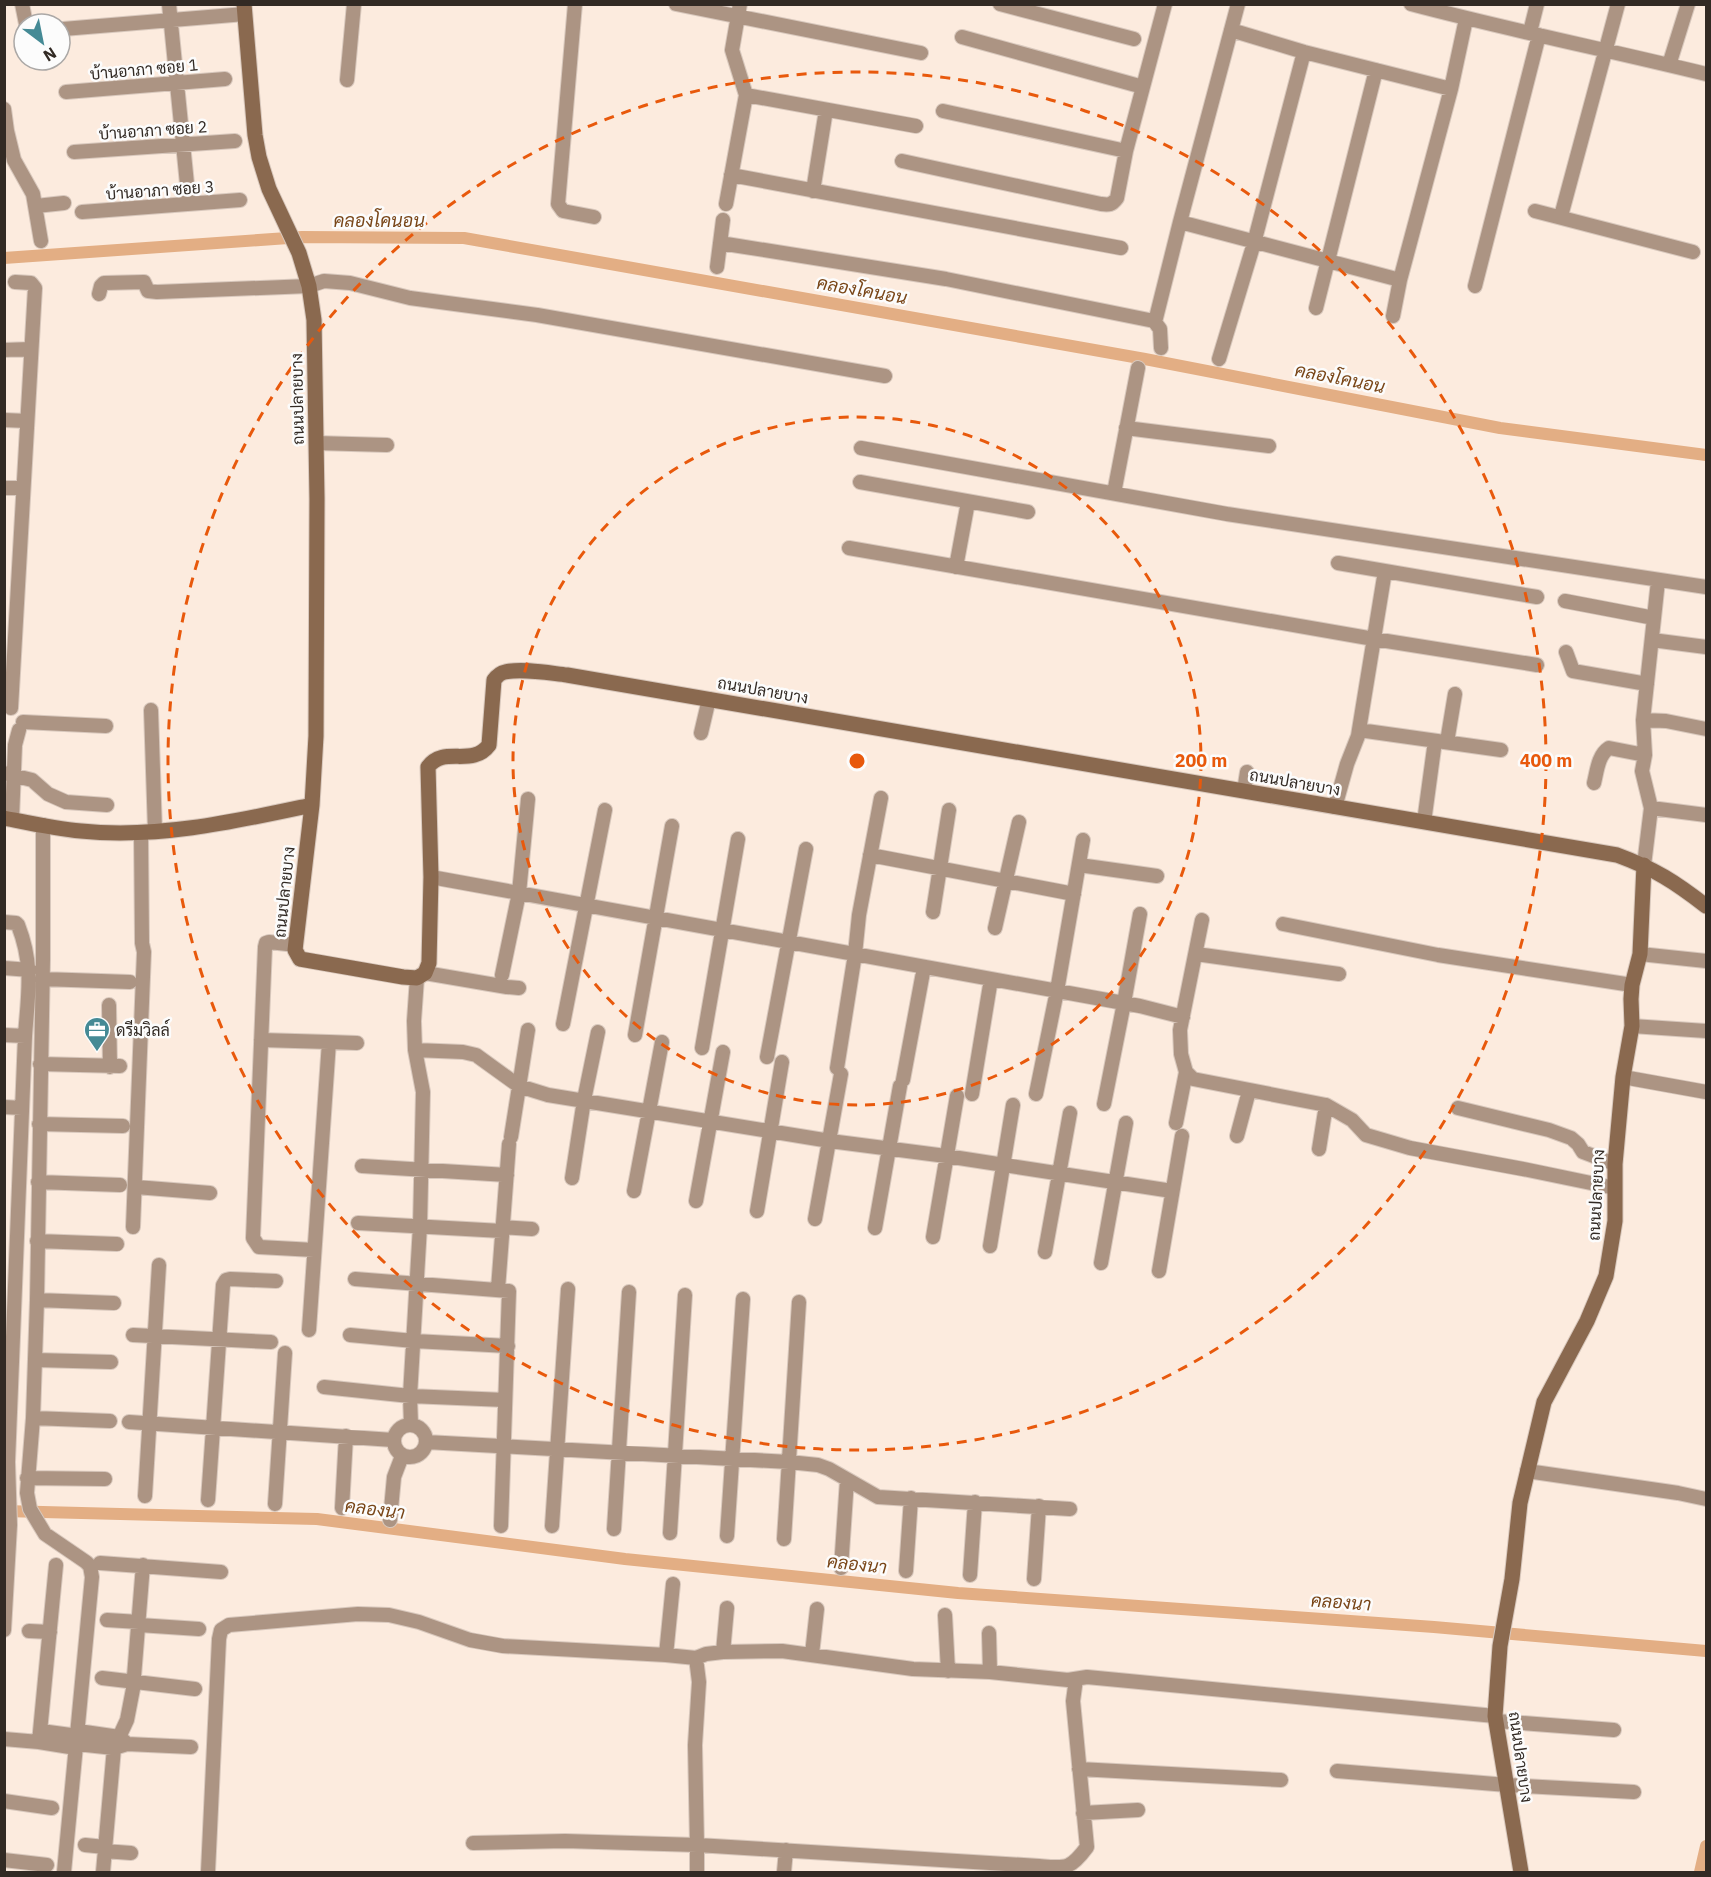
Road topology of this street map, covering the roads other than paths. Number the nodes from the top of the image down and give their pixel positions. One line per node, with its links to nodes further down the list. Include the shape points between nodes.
1 (169, 4): 15 (street)
2 (354, 4): 28 (street)
3 (574, 4): 54 (street, via 558,204 563,211)
4 (675, 4): 13 (street)
5 (1000, 4): 20 (street)
6 (1165, 4): 30 (street)
7 (1238, 4): 17 (street)
8 (1411, 4): 14 (street)
9 (1537, 4): 18 (street)
10 (1618, 4): 21 (street)
11 (1688, 4): 24 (street)
12 (244, 9): 15 (street); 66 (street, ถนนปลายบาง, via 259,157)
13 (739, 11): 22 (street); 33 (street, via 732,50)
14 (1458, 13): 18 (street); 31 (street)
15 (171, 21): 16 (street); 29 (street)
16 (72, 28)
17 (1231, 30): 23 (street); 56 (street)
18 (1534, 34): 21 (street); 67 (street)
19 (962, 37): 30 (street)
20 (1134, 39)
21 (1604, 49): 24 (street); 53 (street)
22 (921, 52)
23 (1304, 52): 25 (street); 59 (street)
24 (1669, 65): 26 (street)
25 (1376, 70): 31 (street); 62 (street)
26 (1707, 74)
27 (225, 78): 29 (street, บ้านอาภา ซอย 1)
28 (347, 80)
29 (177, 83): 32 (street, บ้านอาภา ซอย 1); 40 (street)
30 (1143, 87): 41 (street)
31 (1451, 89): 64 (street)
32 (66, 92)
33 (746, 95): 35 (street); 44 (street)
34 (4, 109): 38 (street)
35 (826, 110): 37 (street); 45 (street)
36 (943, 111): 41 (street)
37 (916, 126)
38 (6, 131): 50 (street, via 14,160)
39 (235, 141): 40 (street, บ้านอาภา ซอย 2)
40 (183, 144): 42 (street, บ้านอาภา ซอย 2); 48 (street)
41 (1126, 151): 43 (street, via 1117,198 1109,205)
42 (74, 152)
43 (902, 161)
44 (731, 176): 45 (street); 49 (street)
45 (813, 191): 60 (street)
46 (240, 200): 48 (street, บ้านอาภา ซอย 3)
47 (64, 203): 50 (street)
48 (189, 204): 52 (street, บ้านอาภา ซอย 3)
49 (726, 204)
50 (36, 206): 57 (street)
51 (1535, 211): 53 (street)
52 (82, 212)
53 (1560, 216): 61 (street)
54 (594, 217)
55 (723, 220): 58 (street)
56 (1180, 222): 59 (street); 71 (street)
57 (41, 242)
58 (720, 243): 63 (street); 71 (street, via 946,279)
59 (1254, 243): 62 (street); 75 (street)
60 (1121, 248)
61 (1693, 252)
62 (1328, 260): 64 (street); 69 (street)
63 (717, 267)
64 (1400, 280): 70 (street)
65 (15, 282): 74 (street, via 31,283 35,288)
66 (309, 286): 68 (street, via 153,292 144,282 104,283); 77 (street, via 324,281 350,283 410,298 537,315); 81 (street, ถนนปลายบาง, via 314,320)
67 (1475, 286)
68 (99, 294)
69 (1316, 308)
70 (1393, 316)
71 (1154, 321): 72 (street, via 1160,329)
72 (1161, 348)
73 (4, 350): 74 (street)
74 (31, 350): 79 (street)
75 (1218, 359)
76 (1138, 368): 80 (street)
77 (885, 376)
78 (4, 420): 79 (street)
79 (27, 421): 87 (street)
80 (1126, 428): 83 (street); 88 (street)
81 (316, 443): 82 (street); 129 (street, ถนนปลายบาง, via 316,724)
82 (387, 445)
83 (1269, 446)
84 (861, 448): 88 (street)
85 (860, 482): 89 (street)
86 (4, 488): 87 (street)
87 (23, 488): 93 (street)
88 (1114, 493): 97 (street)
89 (968, 502): 90 (street); 95 (street)
90 (1028, 512)
91 (849, 548): 95 (street)
92 (4, 558): 93 (street)
93 (19, 558): 102 (street)
94 (1338, 563): 96 (street)
95 (957, 567): 103 (street)
96 (1385, 571): 99 (street); 103 (street)
97 (1658, 581): 98 (street); 101 (street)
98 (1707, 587)
99 (1537, 597)
100 (1564, 601): 101 (street)
101 (1654, 618): 104 (street)
102 (10, 632): 111 (street)
103 (1374, 639): 107 (street); 117 (street)
104 (1652, 640): 105 (street); 108 (street)
105 (1707, 647)
106 (1566, 652): 108 (street, via 1573,671)
107 (1537, 665)
108 (1647, 684): 113 (street)
109 (1455, 694): 120 (street)
110 (709, 699): 119 (street); 126 (street, ถนนปลายบาง); 150 (street, ถนนปลายบาง, via 567,675 518,671 499,674 494,680 489,745 484,752 477,756 442,757 428,767)
111 (8, 709): 114 (street, via 20,712)
112 (151, 710): 141 (street)
113 (1643, 720): 116 (street); 122 (street)
114 (21, 726): 115 (street); 118 (street, via 10,734); 124 (street)
115 (106, 726)
116 (1707, 729)
117 (1359, 730): 120 (street); 131 (street)
118 (4, 732)
119 (701, 734)
120 (1441, 742): 121 (street); 138 (street)
121 (1502, 750)
122 (1646, 755): 125 (street, via 1606,749); 132 (street, via 1642,771)
123 (1247, 772): 126 (street)
124 (9, 773): 130 (street, via 32,780 56,799); 136 (street)
125 (1593, 783)
126 (1244, 791): 131 (street, ถนนปลายบาง)
127 (881, 798): 145 (street)
128 (528, 799): 152 (street)
129 (312, 805): 141 (street, via 231,822); 165 (street, ถนนปลายบาง)
130 (107, 806)
131 (1335, 807): 138 (street, ถนนปลายบาง)
132 (1651, 808): 135 (street); 147 (street)
133 (605, 810): 154 (street)
134 (950, 810): 148 (street)
135 (1707, 814)
136 (8, 819): 139 (street)
137 (1019, 822): 151 (street)
138 (1424, 822): 147 (street, ถนนปลายบาง, via 1617,855)
139 (43, 825): 141 (street, via 82,831); 176 (street)
140 (672, 826): 158 (street)
141 (148, 832): 244 (street)
142 (738, 839): 163 (street)
143 (1083, 840): 146 (street)
144 (806, 849): 164 (street)
145 (870, 855): 148 (street); 166 (street)
146 (1079, 865): 149 (street); 153 (street)
147 (1644, 866): 155 (street, ถนนปลายบาง, via 1672,880); 168 (street, ถนนปลายบาง)
148 (940, 868): 151 (street); 156 (street)
149 (1157, 876)
150 (430, 877): 152 (street); 175 (street, ถนนปลายบาง, via 429,963)
151 (1006, 880): 153 (street); 162 (street)
152 (519, 893): 154 (street); 174 (street)
153 (1074, 894): 181 (street)
154 (586, 905): 158 (street); 185 (street)
155 (1707, 906)
156 (933, 912)
157 (1140, 914): 182 (street)
158 (656, 918): 163 (street); 191 (street)
159 (1203, 920): 167 (street)
160 (4, 922): 172 (street, via 18,925)
161 (1283, 924): 179 (street, via 1438,955)
162 (995, 928)
163 (722, 930): 164 (street); 197 (street)
164 (790, 942): 166 (street); 200 (street)
165 (296, 945): 175 (street, ถนนปลายบาง, via 297,957 305,961); 193 (street, via 266,943)
166 (855, 954): 170 (street); 228 (street)
167 (1196, 954): 173 (street); 184 (street)
168 (1640, 954): 169 (street); 179 (street, ถนนปลายบาง)
169 (1707, 961)
170 (924, 967): 177 (street); 229 (street)
171 (4, 968): 172 (street)
172 (30, 970): 192 (street)
173 (1339, 974)
174 (502, 975)
175 (421, 976): 180 (street); 198 (street, via 414,1021)
176 (42, 979): 178 (street); 202 (street)
177 (991, 979): 181 (street); 208 (street)
178 (130, 982)
179 (1632, 984): 186 (street, ถนนปลายบาง)
180 (519, 988)
181 (1057, 991): 182 (street); 209 (street)
182 (1124, 1003): 184 (street); 212 (street)
183 (109, 1005): 202 (street, via 115,1066)
184 (1183, 1017): 203 (street, via 1181,1054)
185 (563, 1024)
186 (1632, 1026): 188 (street); 204 (street, ถนนปลายบาง)
187 (528, 1030): 205 (street)
188 (1707, 1031)
189 (598, 1032): 211 (street)
190 (4, 1035): 192 (street)
191 (635, 1035)
192 (25, 1036): 216 (street)
193 (261, 1040): 194 (street); 263 (street, via 253,1238 259,1247)
194 (329, 1042): 196 (street); 263 (street)
195 (662, 1042): 218 (street)
196 (357, 1043)
197 (702, 1048)
198 (415, 1050): 205 (street, via 476,1055); 235 (street, via 423,1092)
199 (723, 1052): 220 (street)
200 (767, 1057)
201 (782, 1062): 225 (street)
202 (40, 1064): 223 (street)
203 (1186, 1072): 206 (street, via 1193,1079); 222 (street)
204 (1623, 1077): 207 (street); 232 (street, ถนนปลายบาง)
205 (519, 1086): 211 (street); 237 (street)
206 (1249, 1091): 214 (street); 227 (street)
207 (1707, 1092)
208 (972, 1094)
209 (1036, 1094)
210 (957, 1096): 231 (street)
211 (584, 1100): 218 (street); 240 (street)
212 (1104, 1104)
213 (1013, 1105): 234 (street)
214 (1326, 1105): 230 (street); 245 (street, via 1352,1120 1366,1135 1410,1148)
215 (4, 1107): 216 (street)
216 (22, 1108): 239 (street)
217 (1458, 1108): 232 (street, via 1549,1130 1571,1138 1583,1152)
218 (650, 1111): 220 (street); 246 (street)
219 (1070, 1113): 236 (street)
220 (710, 1122): 225 (street); 249 (street)
221 (1126, 1123): 242 (street)
222 (1176, 1123)
223 (39, 1124): 224 (street); 241 (street)
224 (123, 1126)
225 (769, 1132): 228 (street); 250 (street)
226 (1182, 1136): 247 (street)
227 (1237, 1136)
228 (830, 1141): 229 (street); 251 (street)
229 (889, 1149): 231 (street); 255 (street)
230 (1318, 1149)
231 (946, 1156): 234 (street); 258 (street)
232 (1615, 1164): 245 (street, ถนนปลายบาง)
233 (362, 1166): 235 (street)
234 (1004, 1166): 236 (street); 261 (street)
235 (422, 1168): 237 (street); 253 (street)
236 (1059, 1174): 242 (street); 264 (street)
237 (507, 1175): 256 (street)
238 (4, 1177): 239 (street)
239 (19, 1178): 262 (street)
240 (572, 1178)
241 (38, 1182): 243 (street); 259 (street)
242 (1115, 1183): 247 (street); 265 (street)
243 (120, 1185)
244 (136, 1187): 248 (street); 254 (street)
245 (1615, 1188): 313 (street, ถนนปลายบาง, via 1615,1221 1606,1276 1544,1402)
246 (634, 1191)
247 (1172, 1191): 267 (street)
248 (210, 1193)
249 (696, 1201)
250 (757, 1211)
251 (815, 1219)
252 (358, 1223): 253 (street)
253 (420, 1226): 256 (street); 270 (street)
254 (133, 1227)
255 (875, 1228)
256 (502, 1229): 257 (street); 271 (street)
257 (532, 1229)
258 (933, 1237)
259 (37, 1241): 260 (street); 276 (street)
260 (117, 1244)
261 (990, 1246)
262 (11, 1248): 279 (street)
263 (314, 1250): 280 (street)
264 (1045, 1252)
265 (1101, 1263)
266 (159, 1265): 283 (street)
267 (1158, 1271)
268 (355, 1279): 270 (street)
269 (276, 1281): 284 (street, via 226,1280)
270 (417, 1283): 271 (street); 285 (street)
271 (498, 1289): 287 (street, via 510,1294)
272 (568, 1289): 306 (street)
273 (629, 1292): 307 (street)
274 (685, 1295): 308 (street)
275 (743, 1299): 310 (street)
276 (37, 1300): 278 (street); 289 (street)
277 (799, 1302): 312 (street)
278 (114, 1303)
279 (9, 1317): 292 (street)
280 (309, 1330)
281 (134, 1335): 283 (street)
282 (350, 1335): 285 (street)
283 (155, 1336): 284 (street); 298 (street)
284 (218, 1340): 286 (street); 300 (street)
285 (414, 1341): 287 (street); 293 (street)
286 (271, 1342)
287 (508, 1346): 294 (street)
288 (285, 1353): 301 (street)
289 (36, 1360): 290 (street); 295 (street)
290 (111, 1362)
291 (324, 1387): 293 (street)
292 (8, 1388): 311 (street)
293 (410, 1396): 294 (street); 299 (street)
294 (505, 1400): 305 (street)
295 (33, 1418): 296 (street); 314 (street)
296 (110, 1421)
297 (129, 1422): 298 (street)
298 (149, 1424): 300 (street); 317 (street)
299 (411, 1425): 303 (street, via 399,1429); 304 (street, via 422,1430)
300 (213, 1428): 301 (street); 320 (street)
301 (279, 1432): 302 (street); 322 (street)
302 (346, 1436): 303 (street); 324 (street)
303 (393, 1440): 309 (street)
304 (426, 1442): 305 (street); 309 (street, via 415,1457)
305 (504, 1446): 306 (street); 327 (street)
306 (557, 1448): 307 (street); 328 (street)
307 (619, 1452): 308 (street); 329 (street)
308 (675, 1455): 310 (street); 330 (street)
309 (402, 1456): 326 (street, via 394,1477)
310 (732, 1458): 312 (street); 331 (street)
311 (6, 1462): 333 (street, via 10,1506)
312 (789, 1462): 316 (street, via 818,1464); 332 (street)
313 (1527, 1471): 319 (street); 363 (street, ถนนปลายบาง, via 1500,1646)
314 (27, 1478): 315 (street); 367 (street, via 30,1509 38,1526 91,1569)
315 (105, 1479)
316 (847, 1480): 318 (street, via 878,1497); 337 (street)
317 (145, 1496)
318 (911, 1498): 321 (street); 338 (street)
319 (1707, 1499)
320 (208, 1500)
321 (975, 1502): 323 (street); 340 (street)
322 (275, 1504)
323 (1039, 1506): 325 (street); 341 (street)
324 (342, 1508)
325 (1070, 1509)
326 (390, 1520)
327 (501, 1526)
328 (552, 1526)
329 (614, 1529)
330 (670, 1533)
331 (727, 1536)
332 (784, 1539)
333 (6, 1559): 348 (street)
334 (100, 1563): 336 (street)
335 (56, 1565): 351 (street)
336 (144, 1565): 339 (street); 347 (street)
337 (841, 1568)
338 (906, 1571)
339 (221, 1572)
340 (970, 1575)
341 (1034, 1579)
342 (673, 1584): 355 (street)
343 (727, 1608): 353 (street)
344 (817, 1609): 354 (street)
345 (945, 1615): 357 (street)
346 (107, 1620): 347 (street)
347 (139, 1623): 349 (street); 361 (street)
348 (5, 1629)
349 (199, 1629)
350 (29, 1630): 351 (street)
351 (50, 1632): 365 (street)
352 (989, 1633): 358 (street)
353 (723, 1652): 354 (street); 356 (street)
354 (812, 1654): 357 (street)
355 (666, 1655): 356 (street); 393 (street, via 503,1646 389,1615 229,1625 221,1630 219,1639)
356 (696, 1658): 381 (street)
357 (948, 1671): 358 (street)
358 (990, 1672): 360 (street)
359 (102, 1678): 361 (street)
360 (1076, 1679): 363 (street, via 1087,1677); 370 (street, via 1073,1701)
361 (134, 1682): 362 (street); 368 (street)
362 (195, 1689)
363 (1496, 1718): 364 (street); 373 (street, ถนนปลายบาง)
364 (1614, 1730)
365 (40, 1736): 366 (street); 367 (street)
366 (4, 1740)
367 (77, 1740): 368 (street); 391 (street)
368 (120, 1743): 369 (street); 382 (street)
369 (191, 1747)
370 (1079, 1769): 372 (street); 378 (street)
371 (1337, 1772): 373 (street)
372 (1281, 1780)
373 (1506, 1785): 374 (street); 398 (street, ถนนปลายบาง)
374 (1634, 1791)
375 (4, 1801): 376 (street)
376 (52, 1808)
377 (1138, 1810): 378 (street)
378 (1083, 1813): 386 (street, via 1087,1847)
379 (472, 1843): 381 (street)
380 (85, 1845): 382 (street)
381 (697, 1845): 383 (street); 394 (street)
382 (105, 1849): 384 (street); 392 (street)
383 (786, 1850): 385 (street); 395 (street)
384 (131, 1853)
385 (903, 1858): 389 (street); 396 (street)
386 (1079, 1858): 390 (street); 397 (street)
387 (4, 1860): 388 (street)
388 (47, 1865)
389 (1039, 1869): 390 (street)
390 (1062, 1870)
391 (64, 1872)
392 (103, 1872)
393 (208, 1872)
394 (697, 1872)
395 (784, 1872)
396 (902, 1872)
397 (1084, 1872)
398 (1521, 1872)

